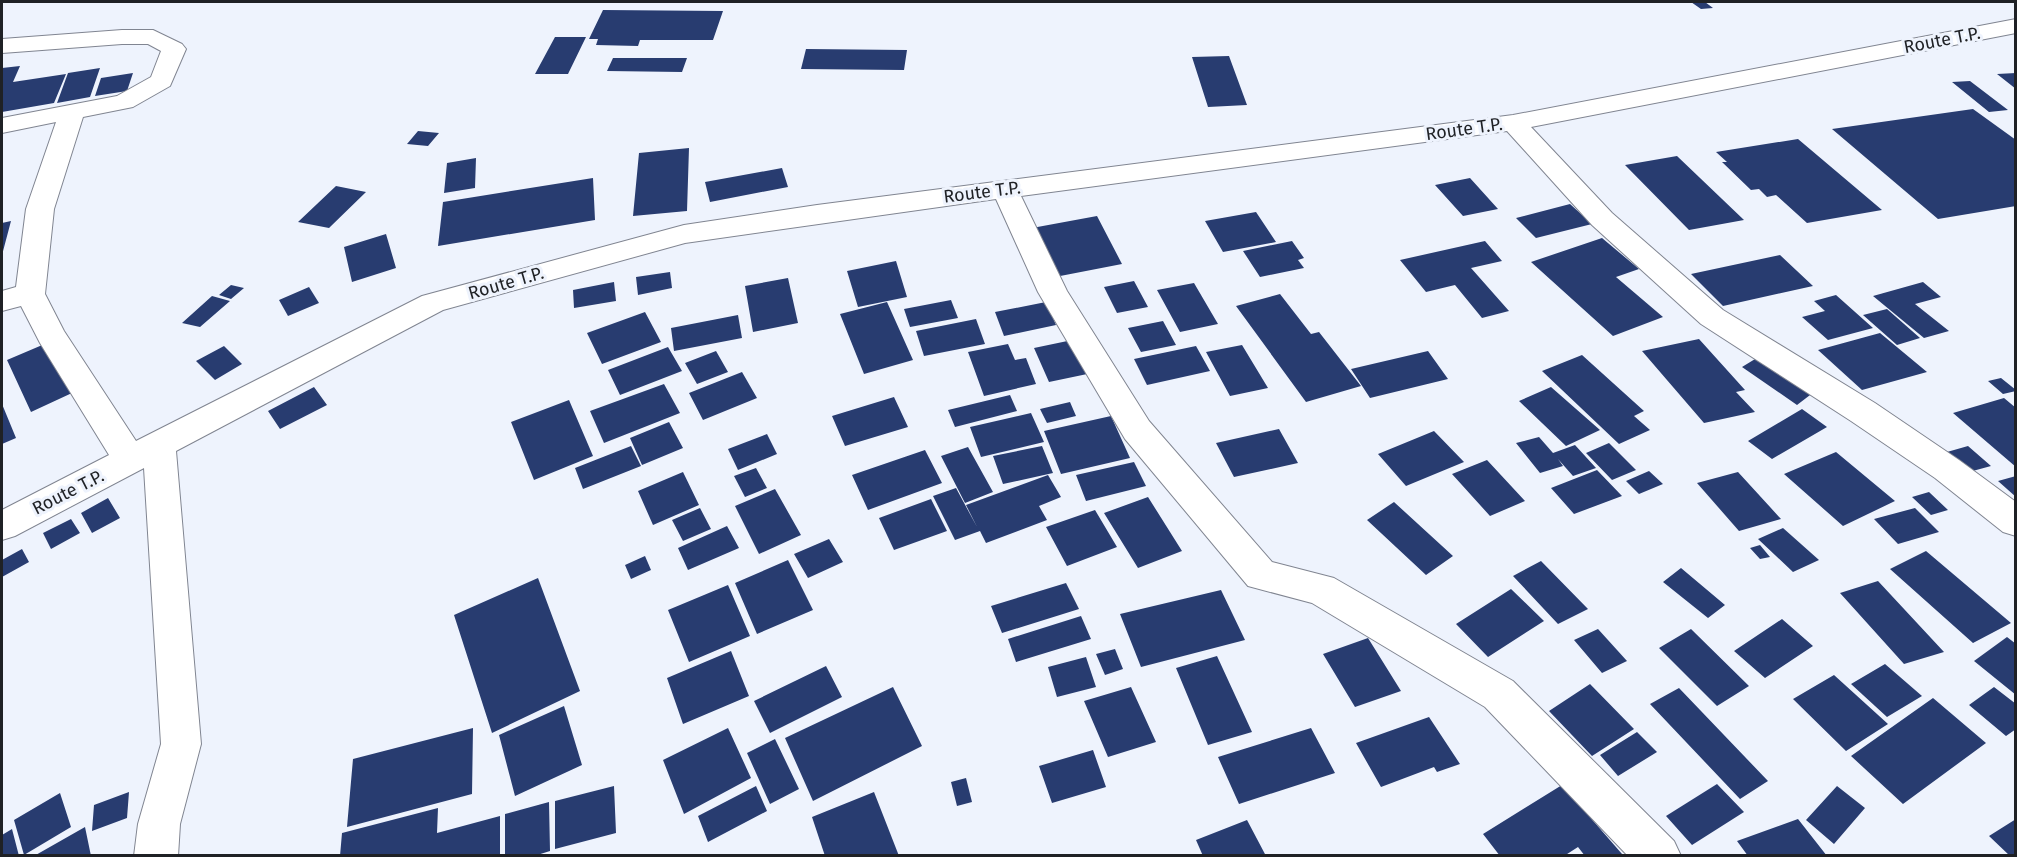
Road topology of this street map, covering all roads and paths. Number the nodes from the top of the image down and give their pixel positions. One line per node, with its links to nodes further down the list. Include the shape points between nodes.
1 (2016, 26): 4 (street, Route T.P.)
2 (2, 46): 3 (street, via 153,37 174,49 161,81 124,102)
3 (72, 112): 5 (street); 7 (street, via 40,209)
4 (1513, 123): 6 (street, Route T.P.); 10 (street, via 1602,219 1712,317 1863,412)
5 (2, 126)
6 (1005, 190): 9 (street, Route T.P., via 684,234 433,303); 13 (street, via 1053,292 1137,430 1261,575 1321,589 1499,694)
7 (30, 294): 8 (street); 9 (street, via 51,334)
8 (2, 301)
9 (144, 452): 11 (street, Route T.P.); 12 (street, via 181,744 159,824)
10 (2016, 522)
11 (2, 526)
12 (156, 855)
13 (1659, 855)

